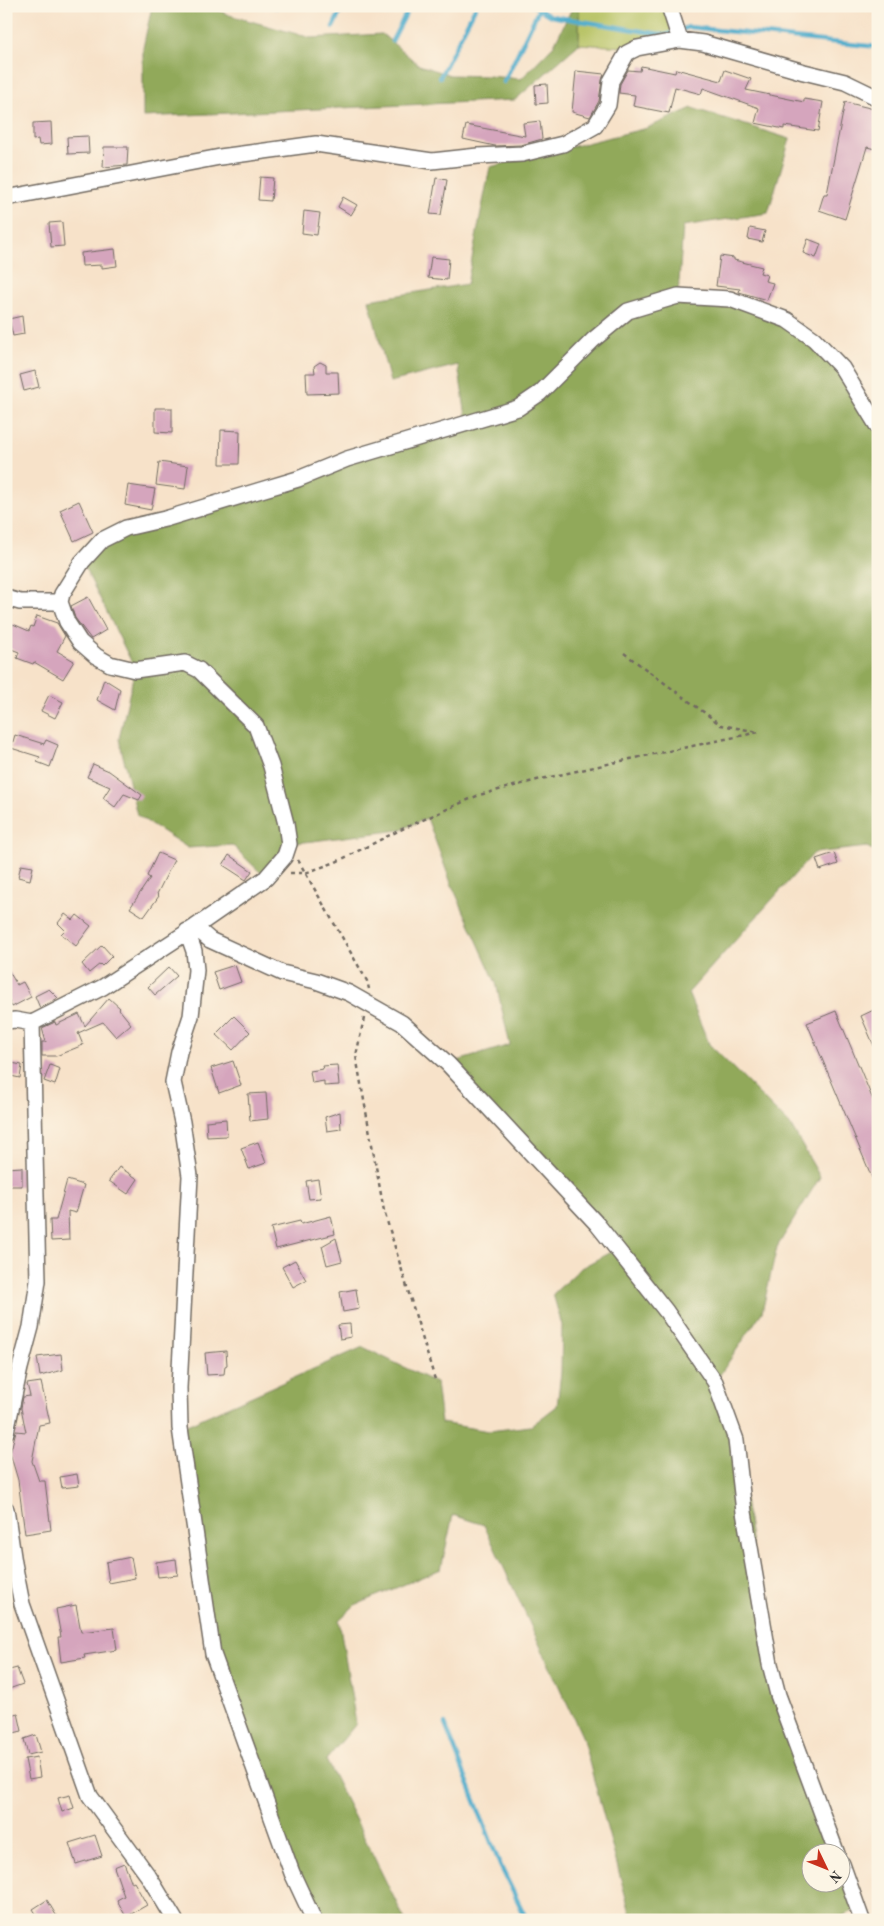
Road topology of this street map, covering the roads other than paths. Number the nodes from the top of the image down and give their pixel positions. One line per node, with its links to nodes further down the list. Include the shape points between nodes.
1 (669, 6): 2 (street)
2 (678, 33): 3 (street, via 703,43 845,82); 4 (street, via 628,53 611,81 608,105 595,126 563,144 522,154 432,161 316,144 220,157)
3 (878, 98)
4 (6, 198)
5 (878, 427): 7 (street, via 842,368 814,339 787,320 730,299 678,296 628,311 593,340 540,393 518,408 348,459 298,479 126,528 102,540 82,562)
6 (6, 598): 7 (street, via 20,602)
7 (60, 602): 8 (street, via 67,622 80,642 96,656 110,664 135,670 185,663 199,670 256,726 286,824 288,844 285,856 266,878)
8 (191, 929): 10 (street, via 103,986); 13 (street, via 282,973 316,980 349,993 402,1022 448,1064 597,1224 666,1311 715,1382 736,1440 744,1512 770,1664 778,1695); 16 (street, via 196,970 191,1016 173,1082 190,1176 178,1388 180,1428 212,1654 292,1873)
9 (9, 1017): 10 (street)
10 (32, 1023): 11 (street, via 38,1281)
11 (6, 1432)
12 (6, 1509): 15 (street, via 22,1604 90,1796 150,1877)
13 (833, 1844)
14 (852, 1892): 17 (street)
15 (176, 1920)
16 (314, 1920)
17 (862, 1920)

